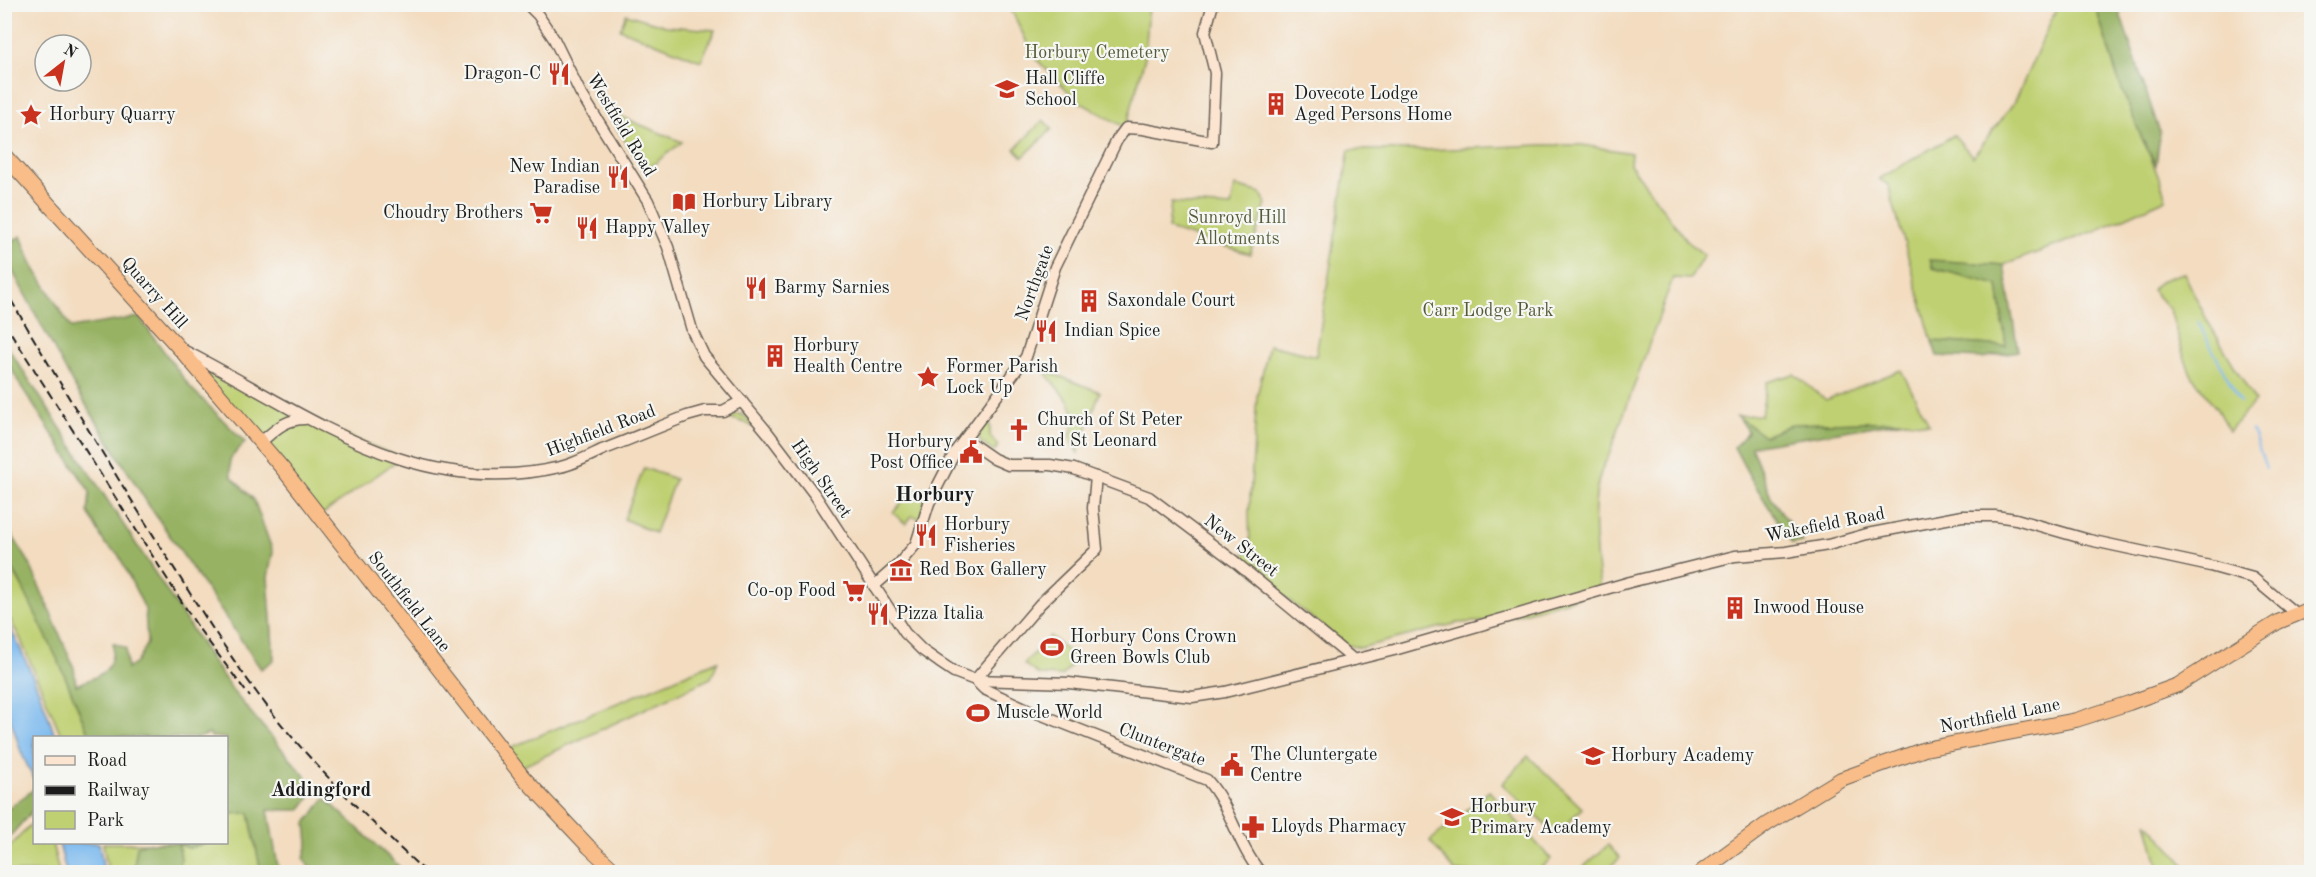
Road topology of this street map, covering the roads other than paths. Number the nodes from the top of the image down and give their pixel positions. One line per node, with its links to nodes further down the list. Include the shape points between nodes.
1 (527, 4): 4 (main road, Westfield Road, via 554,39 580,92 648,201)
2 (1213, 4): 8 (main road, Northgate, via 1205,32 1215,73 1212,142 1126,128 1055,267 1026,357)
3 (4, 155): 5 (highway, Quarry Hill)
4 (674, 269): 6 (main road, High Street, via 704,356)
5 (180, 349): 7 (main road, Quarry Hill); 9 (highway, Southfield Lane)
6 (742, 401): 10 (main road, Highfield Road, via 723,411 687,416 563,466 528,474 496,476); 12 (main road, High Street, via 815,495)
7 (306, 419): 9 (main road, via 283,423); 10 (main road, Quarry Hill, via 363,446)
8 (965, 440): 11 (main road, New Street, via 1008,465 1050,465); 12 (main road, Northgate, via 929,503 916,544)
9 (261, 442): 17 (highway, Southfield Lane, via 523,777)
10 (432, 468)
11 (1096, 477): 15 (main road, New Street, via 1149,497); 16 (main road, via 1096,549 1041,604)
12 (874, 586): 16 (main road, High Street, via 914,643 954,672)
13 (2312, 608): 14 (highway, Northfield Lane)
14 (2295, 613): 15 (main road, Wakefield Road, via 2253,578 2016,519 1962,516 1828,545 1734,556); 19 (highway, Northfield Lane, via 2178,685 2129,703 2076,720 1925,749 1840,779 1767,824)
15 (1354, 660): 16 (main road, Wakefield Road, via 1192,697 1069,683)
16 (975, 680): 18 (main road, Cluntergate, via 984,689 1027,709 1207,780 1219,794 1243,847)
17 (616, 873)
18 (1260, 873)
19 (1701, 873)

